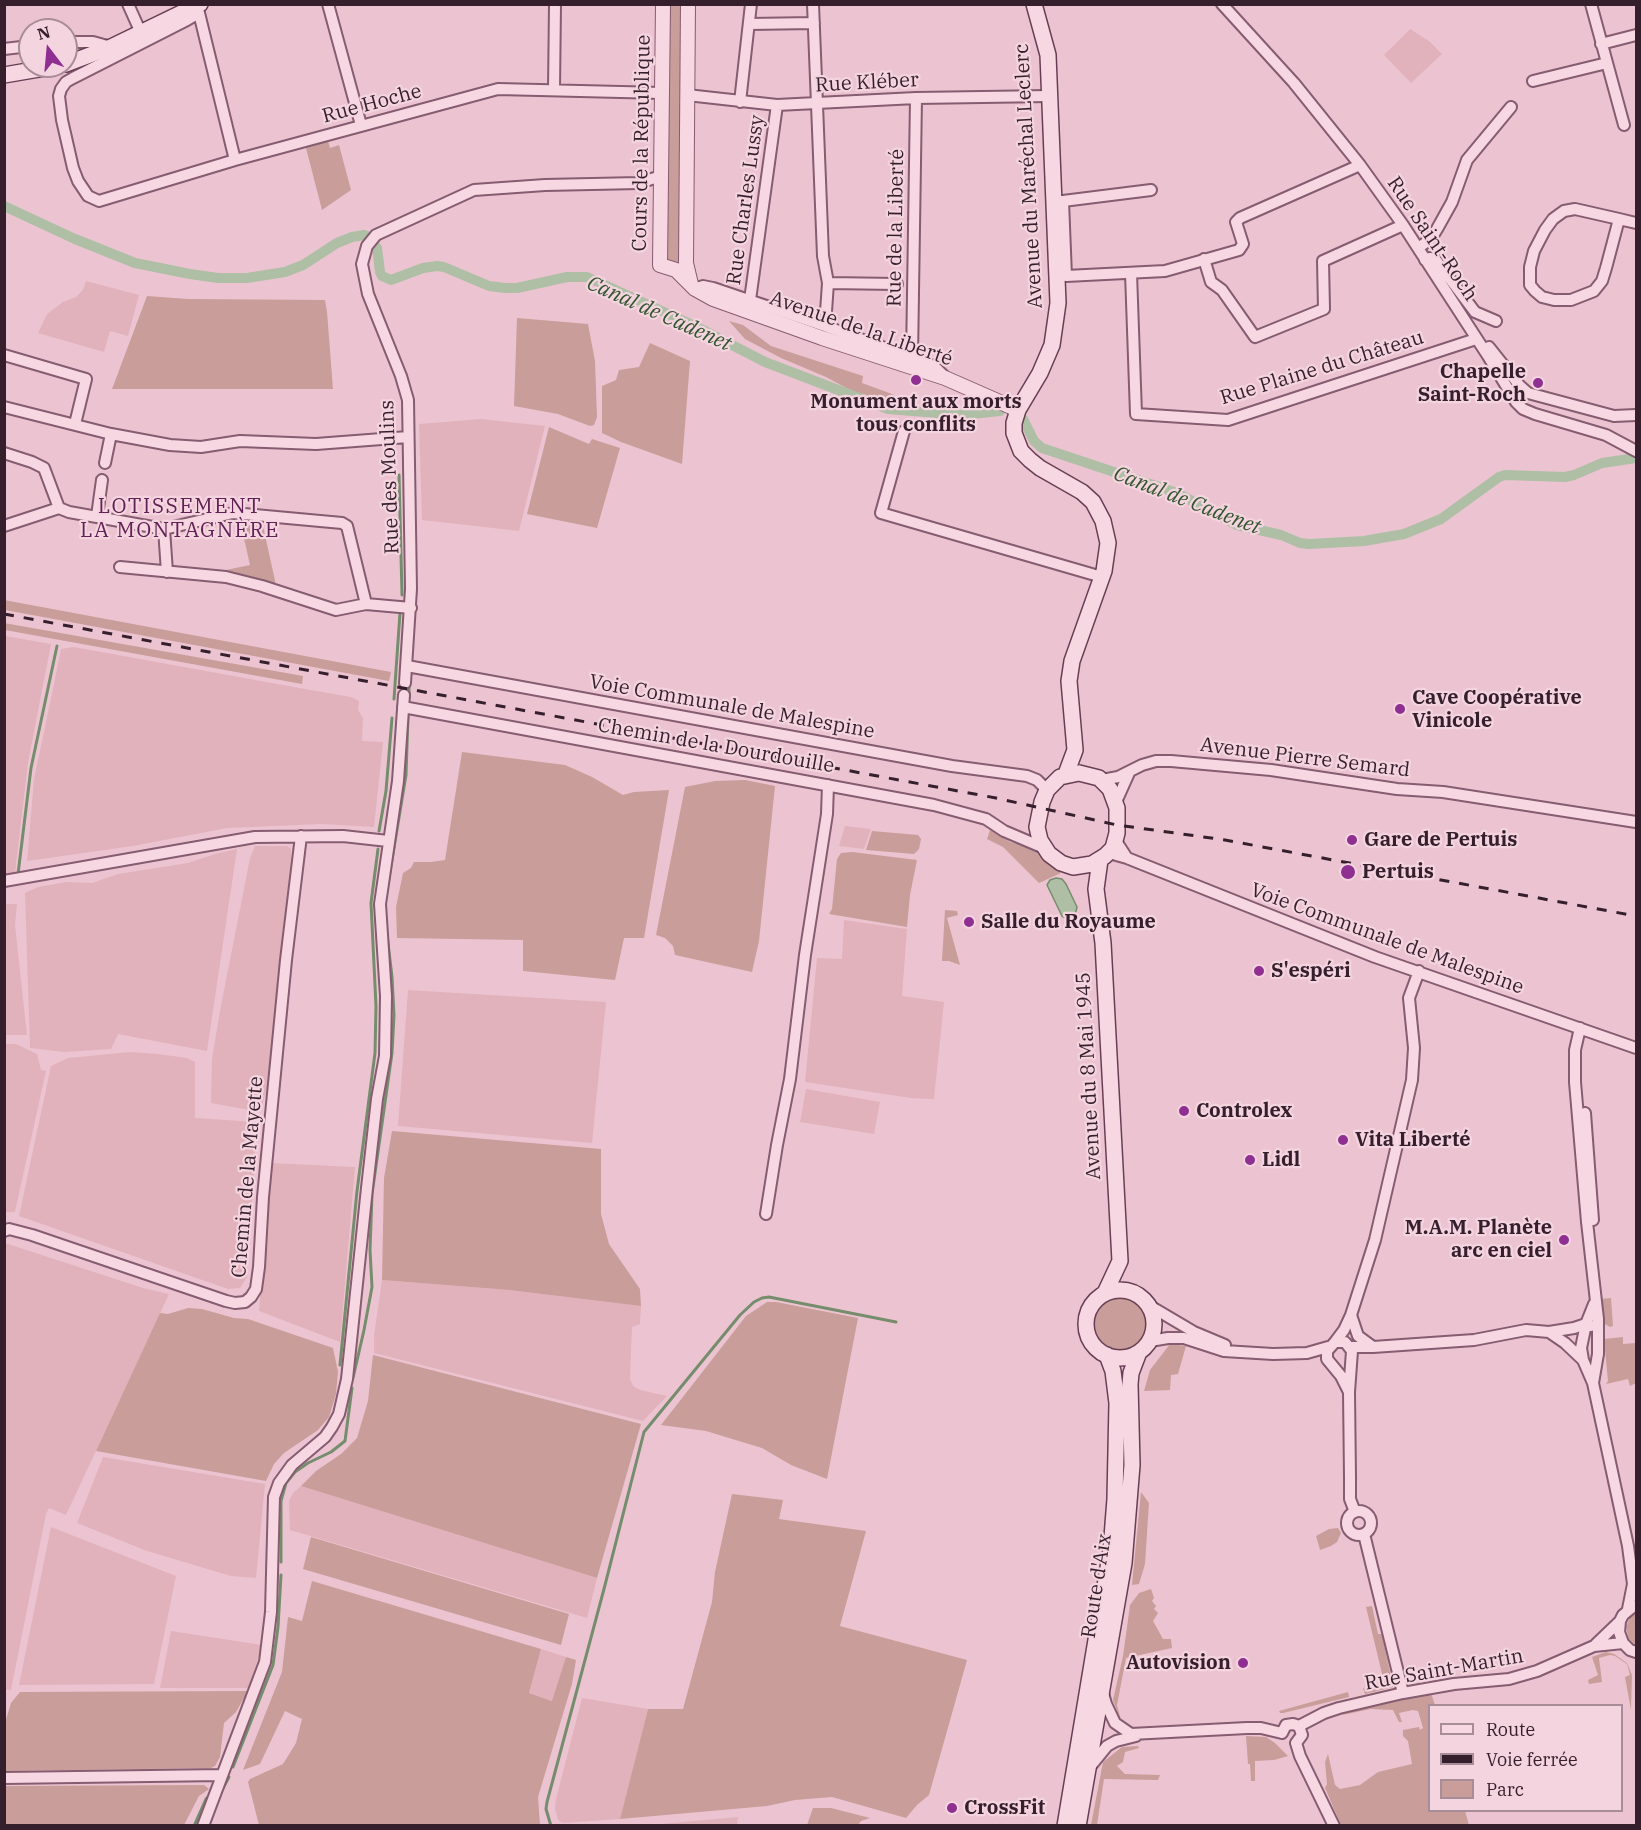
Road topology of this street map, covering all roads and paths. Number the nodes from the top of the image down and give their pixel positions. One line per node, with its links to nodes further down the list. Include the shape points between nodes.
1 (128, 4): 14 (street)
2 (328, 4): 31 (street)
3 (555, 4): 22 (street)
4 (663, 4): 23 (street, Cours de la République)
5 (688, 4): 24 (street)
6 (751, 4): 13 (street)
7 (813, 4): 12 (street)
8 (1222, 4): 34 (street, Rue Saint-Roch, via 1299,89)
9 (1591, 4): 17 (street)
10 (1036, 5): 25 (main road, Avenue du Maréchal Leclerc, via 1046,44)
11 (198, 8): 14 (main road); 33 (street); 33 (street, Rue Hoche, via 66,82 59,96 62,120 84,191 99,201)
12 (814, 23): 13 (street); 28 (street)
13 (749, 24): 27 (street)
14 (141, 33): 18 (main road)
15 (1636, 34): 17 (street)
16 (78, 42): 18 (street)
17 (1601, 44): 20 (street)
18 (111, 47): 19 (main road)
19 (78, 59)
20 (1607, 63): 21 (street); 32 (street)
21 (1533, 81)
22 (554, 90): 23 (street, Rue Hoche); 31 (street, Rue Hoche, via 498,89)
23 (662, 93): 35 (street, Cours de la République)
24 (687, 95): 27 (street, Rue Kléber); 44 (street)
25 (1050, 96): 26 (street, Rue Kléber); 37 (main road, Avenue du Maréchal Leclerc)
26 (916, 98): 28 (street, Rue Kléber); 54 (street, Rue de la Liberté)
27 (740, 102): 29 (street, Rue Kléber)
28 (817, 104): 29 (street, Rue Kléber); 46 (street, via 823,256)
29 (777, 105): 49 (street, Rue Charles Lussy)
30 (1511, 107): 41 (street, via 1467,160 1452,202 1431,239)
31 (361, 125): 33 (street, Rue Hoche)
32 (1624, 125)
33 (235, 160)
34 (1360, 165): 40 (street, Rue Saint-Roch); 42 (street, via 1239,218 1236,222 1241,248)
35 (661, 176): 44 (street, Cours de la République, via 659,261 662,267); 62 (street, Rue des Moulins, via 639,183 474,190 376,235 367,246 362,264 368,294 402,376 408,400)
36 (1151, 190): 37 (street)
37 (1059, 201): 45 (street, via 1066,276); 57 (main road, Avenue du Maréchal Leclerc, via 1055,330 1047,359)
38 (1619, 219): 38 (street, via 1575,209 1553,219 1534,251 1530,285 1542,297 1554,300 1571,300 1594,291 1604,274); 39 (street)
39 (1636, 223)
40 (1402, 225): 41 (street, Rue Saint-Roch); 42 (street, via 1323,261 1324,309 1255,337 1211,282)
41 (1418, 249): 43 (street, Rue Saint-Roch)
42 (1204, 259): 45 (street, via 1165,271)
43 (1425, 260): 50 (street, via 1435,260 1475,312); 52 (street, Rue Saint-Roch)
44 (681, 266): 48 (street)
45 (1131, 273): 52 (street, Rue Plaine du Château, via 1136,414 1228,420)
46 (828, 283): 47 (street); 51 (street)
47 (897, 284)
48 (694, 287): 49 (street, via 703,286); 55 (street, Avenue de la Liberté, via 713,299)
49 (750, 300): 51 (street)
50 (1496, 321)
51 (825, 326): 54 (street)
52 (1476, 339): 58 (street, via 1484,341 1528,393 1614,416); 63 (street, Rue Saint-Roch, via 1523,410 1606,435)
53 (4, 355): 59 (street, via 86,379)
54 (912, 358): 55 (street, via 934,366)
55 (945, 378): 57 (street, Avenue de la Liberté)
56 (4, 407): 59 (street)
57 (1018, 410): 73 (main road, via 1013,427 1021,451 1040,468 1082,492 1101,515 1107,543)
58 (1636, 415)
59 (75, 424): 61 (street)
60 (904, 431): 73 (street, via 881,513)
61 (111, 434): 62 (street, via 201,447 240,441 316,444); 65 (street)
62 (408, 437): 75 (street, Rue des Moulins)
63 (1636, 451)
64 (4, 453): 67 (street, via 44,468)
65 (105, 463)
66 (102, 480): 68 (street)
67 (59, 508): 68 (street); 69 (street)
68 (98, 516): 70 (street)
69 (4, 526)
70 (164, 529): 72 (street); 74 (street, via 233,513 342,523 347,526)
71 (120, 567): 72 (street)
72 (167, 572): 74 (street, via 226,577 336,610)
73 (1102, 577): 80 (main road, via 1070,670)
74 (366, 604): 75 (street)
75 (411, 608): 76 (street, Rue des Moulins)
76 (407, 666): 77 (street, Rue des Moulins); 85 (street, Voie Communale de Malespine, via 952,766 1027,776)
77 (405, 683)
78 (404, 695): 79 (street)
79 (403, 707): 84 (street, Chemin de la Dourdouille); 91 (street, via 398,781)
80 (1075, 750): 82 (main road); 83 (main road)
81 (1129, 773): 83 (street, Avenue Pierre Semard); 86 (street); 87 (street, Avenue Pierre Semard, via 1156,761 1271,770)
82 (1066, 774): 83 (main road); 85 (main road)
83 (1098, 778): 86 (main road)
84 (828, 785): 90 (street, Chemin de la Dourdouille, via 959,810 986,819); 100 (street, via 790,1079)
85 (1047, 790): 88 (main road)
86 (1116, 802): 93 (main road, via 1118,815)
87 (1636, 822)
88 (1037, 827): 90 (street); 92 (main road)
89 (301, 836): 91 (street); 95 (street, via 255,837); 101 (street, Chemin de la Mayette, via 263,1197 260,1267 251,1297 245,1302 226,1301 32,1235)
90 (1018, 837): 92 (street, Chemin de la Dourdouille)
91 (388, 841): 140 (street, via 380,904 385,1056 368,1177 348,1379 332,1427 292,1465 274,1497 265,1662)
92 (1044, 848): 94 (main road, via 1056,860)
93 (1108, 851): 94 (main road, via 1082,867); 96 (main road, Avenue du 8 Mai 1945); 97 (street, Voie Communale de Malespine)
94 (1073, 867): 96 (main road)
95 (4, 881)
96 (1096, 889): 102 (main road, Avenue du 8 Mai 1945, via 1103,942)
97 (1419, 971): 98 (street, Voie Communale de Malespine); 107 (street, via 1409,998 1413,1071 1375,1240)
98 (1580, 1028): 99 (street, Voie Communale de Malespine); 105 (street, via 1575,1082)
99 (1636, 1048)
100 (766, 1214)
101 (4, 1231)
102 (1120, 1261): 103 (main road, Avenue du 8 Mai 1945); 104 (main road, Avenue du 8 Mai 1945)
103 (1105, 1293): 104 (main road, via 1128,1290); 119 (main road, via 1089,1309 1086,1324 1090,1340)
104 (1138, 1294): 106 (main road)
105 (1595, 1300): 108 (street); 110 (street)
106 (1150, 1306): 113 (main road, via 1155,1324); 116 (street, via 1194,1332)
107 (1351, 1315): 112 (street); 114 (street, via 1358,1336); 117 (street)
108 (1586, 1324): 109 (street); 110 (street, via 1593,1328); 115 (street)
109 (1549, 1332): 111 (street); 114 (street, via 1526,1330 1474,1340)
110 (1598, 1341): 115 (street); 122 (street)
111 (1565, 1343): 115 (street); 120 (street)
112 (1331, 1345): 117 (street, via 1340,1341); 118 (street); 121 (street)
113 (1144, 1347): 116 (street, via 1168,1338 1184,1338 1224,1351); 119 (main road, via 1129,1357); 133 (main road, Route d'Aix, via 1131,1373 1132,1465 1124,1563)
114 (1370, 1347): 117 (street)
115 (1581, 1348): 120 (street)
116 (1239, 1351): 118 (street)
117 (1351, 1352): 121 (street, via 1341,1367); 123 (street)
118 (1307, 1353): 121 (street)
119 (1107, 1355): 143 (main road, Route d'Aix, via 1117,1402 1114,1519)
120 (1583, 1360): 122 (street)
121 (1330, 1362): 123 (street)
122 (1593, 1383): 126 (street)
123 (1349, 1392): 124 (street, via 1350,1499)
124 (1355, 1512): 125 (street, via 1364,1512 1370,1518 1371,1528); 125 (street, via 1348,1519 1348,1529)
125 (1364, 1534): 134 (street)
126 (1628, 1546): 127 (street); 128 (street)
127 (1636, 1566)
128 (1632, 1606): 129 (street, Rue Saint-Martin)
129 (1620, 1621): 130 (street, Rue Saint-Martin); 131 (street, via 1619,1632)
130 (1594, 1646): 131 (street, Rue Saint-Martin); 134 (street, Rue Saint-Martin, via 1509,1679)
131 (1630, 1648): 132 (street)
132 (1636, 1661)
133 (1101, 1687): 137 (street, via 1115,1723 1131,1734); 139 (main road, Route d'Aix)
134 (1402, 1693): 135 (street, Rue Saint-Martin, via 1330,1711)
135 (1299, 1726): 136 (street, via 1286,1725); 138 (street, via 1302,1735)
136 (1282, 1734): 137 (street, via 1247,1728); 138 (street, via 1286,1742)
137 (1141, 1735): 139 (street, via 1107,1746)
138 (1296, 1743): 145 (street)
139 (1087, 1771): 144 (main road, Route d'Aix)
140 (222, 1775): 141 (street); 142 (street)
141 (4, 1778)
142 (203, 1826)
143 (1065, 1826)
144 (1078, 1826)
145 (1334, 1826)

